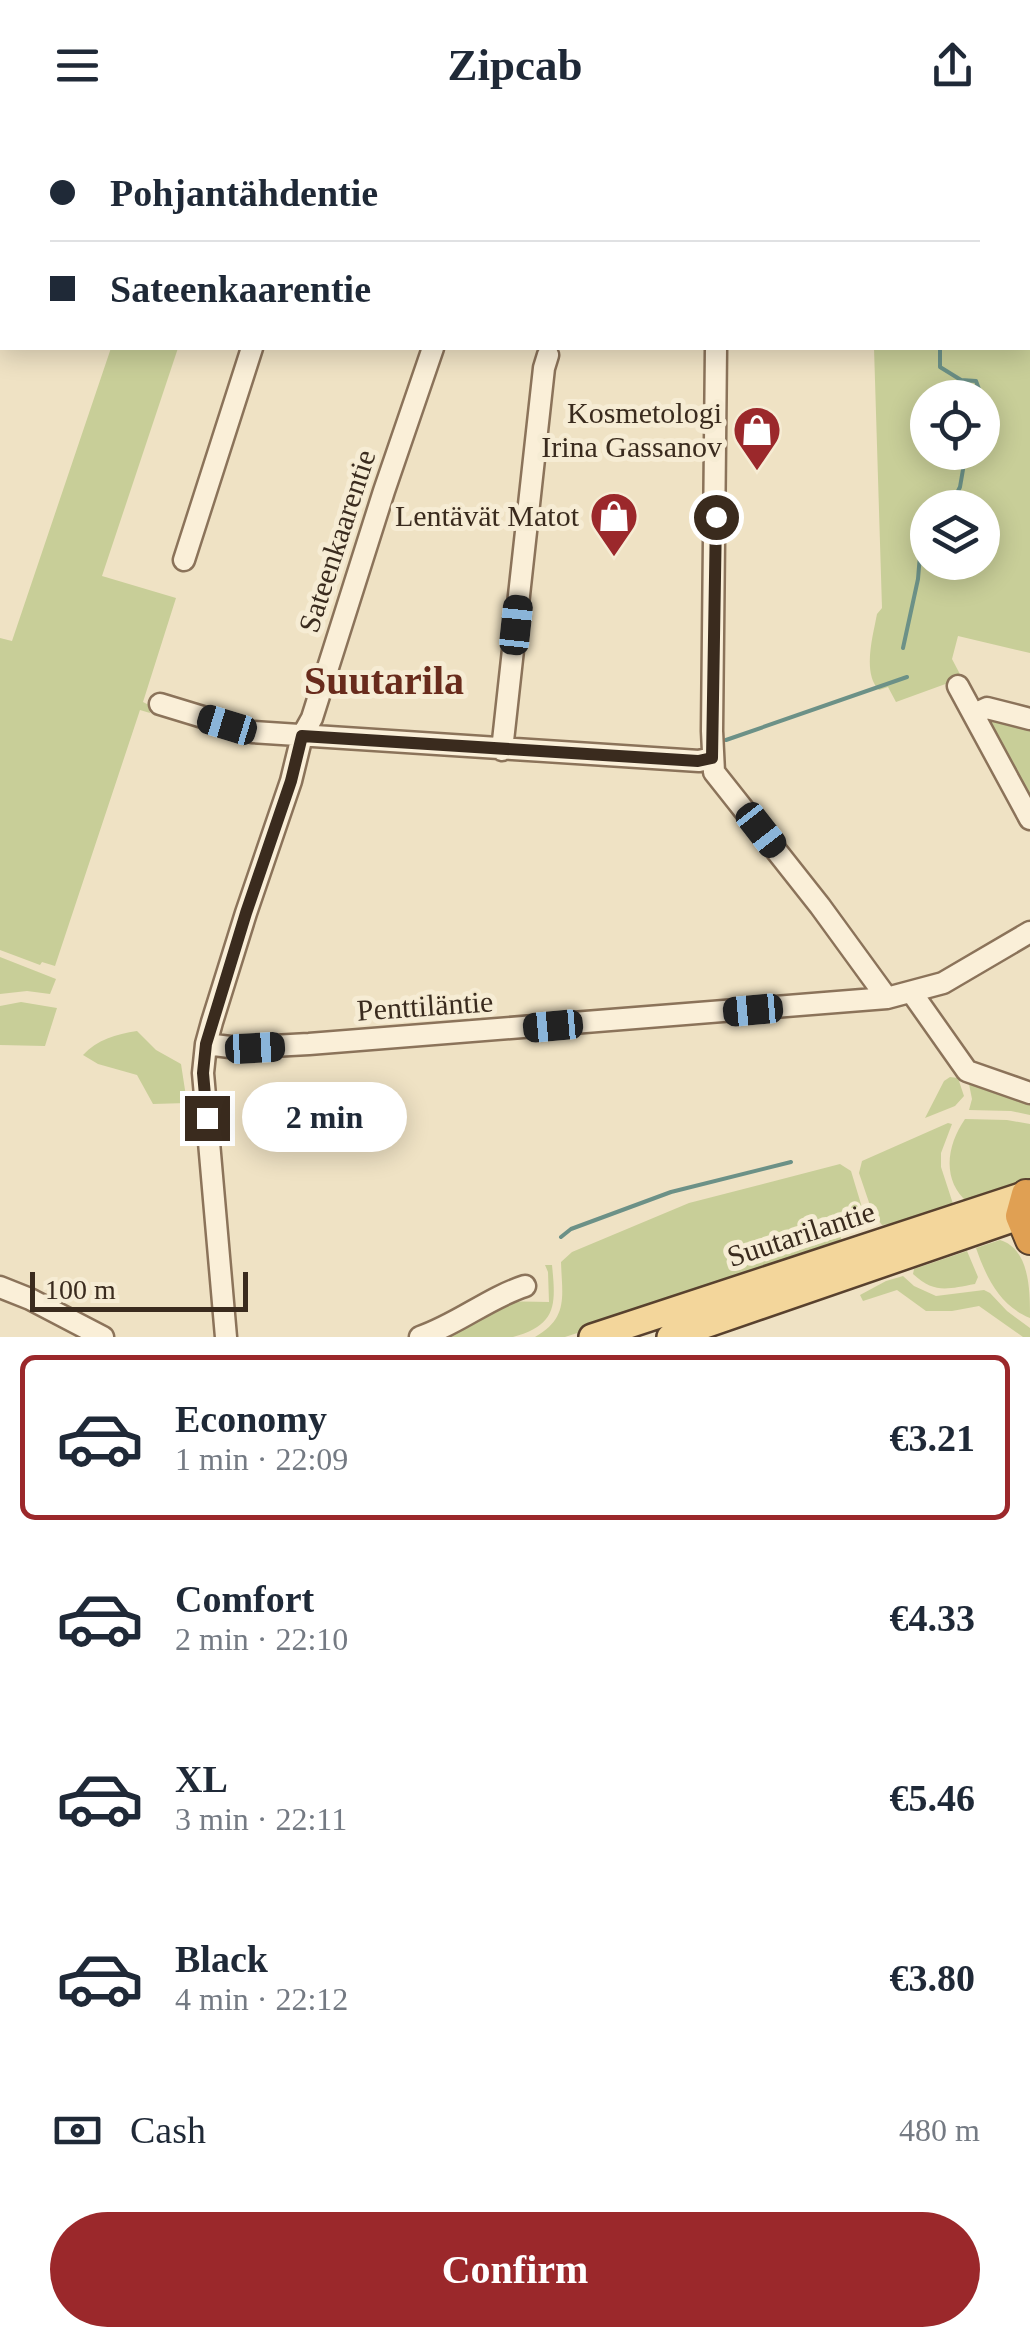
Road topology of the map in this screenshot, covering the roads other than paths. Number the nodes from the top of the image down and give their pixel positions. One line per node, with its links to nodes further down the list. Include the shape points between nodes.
1 (251, 350): 5 (street)
2 (431, 350): 10 (street, Sateenkaarentie)
3 (716, 350): 12 (street)
4 (548, 355): 11 (street)
5 (184, 560)
6 (958, 686): 8 (street)
7 (160, 704): 10 (street, via 252,732)
8 (974, 714): 9 (street, via 987,708); 13 (street)
9 (1030, 719)
10 (302, 736): 11 (street); 17 (street, Sateenkaarentie)
11 (502, 750): 12 (street)
12 (712, 758): 16 (street, via 714,772)
13 (1030, 819)
14 (1030, 932): 15 (street, Penttiläntie, via 943,983)
15 (912, 993): 16 (street, Penttiläntie); 18 (street, via 967,1072)
16 (887, 998): 17 (street, Penttiläntie, via 309,1044)
17 (206, 1044): 23 (street, Sateenkaarentie)
18 (1030, 1093)
19 (1028, 1209): 25 (main road, Suutarilantie); 26 (main road, Suutarilantie)
20 (525, 1286): 24 (street)
21 (0, 1287): 22 (street)
22 (102, 1337)
23 (226, 1337)
24 (420, 1337)
25 (592, 1337)
26 (670, 1337)

